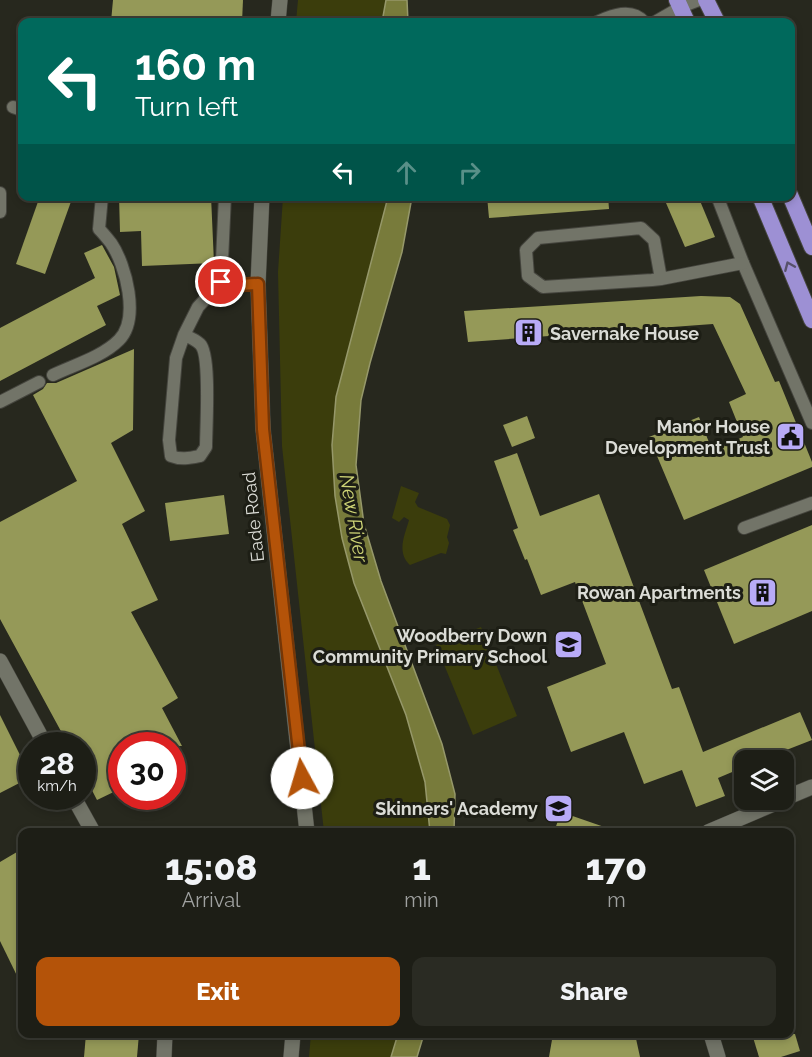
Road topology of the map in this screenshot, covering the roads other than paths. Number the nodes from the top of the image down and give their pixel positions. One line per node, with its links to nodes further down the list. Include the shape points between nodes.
1 (280, 0): 5 (street)
2 (699, 0): 4 (lane)
3 (706, 0): 9 (highway)
4 (682, 10): 8 (lane)
5 (278, 18)
6 (606, 18): 7 (lane, via 626,14)
7 (640, 18)
8 (664, 18)
9 (715, 18)
10 (0, 193): 17 (lane)
11 (102, 201): 25 (lane, via 99,229 112,245 129,294 126,332 101,353)
12 (225, 201): 21 (lane)
13 (262, 201): 22 (street, Eade Road)
14 (719, 201): 19 (lane)
15 (762, 201): 23 (highway, one-way to 15)
16 (793, 201): 18 (highway)
17 (0, 212)
18 (812, 246)
19 (743, 263): 20 (lane); 28 (lane)
20 (661, 279): 20 (lane, via 543,287 528,276 526,250 538,238 641,228 654,240)
21 (221, 282): 22 (lane); 24 (lane, via 198,307)
22 (258, 284): 38 (street, Eade Road, via 263,429)
23 (812, 320)
24 (184, 335): 24 (lane, via 176,358 169,440 171,456 177,458 200,456 206,447 205,353 201,344)
25 (53, 375)
26 (39, 382): 27 (lane)
27 (0, 402)
28 (812, 423)
29 (812, 503): 30 (lane)
30 (744, 528)
31 (0, 661): 32 (street)
32 (38, 732)
33 (812, 787): 34 (street)
34 (794, 795)
35 (81, 810): 37 (street)
36 (760, 810): 39 (street)
37 (91, 828)
38 (307, 828)
39 (717, 828)
40 (165, 1038): 43 (street)
41 (293, 1038): 44 (street)
42 (712, 1038): 45 (street)
43 (164, 1057)
44 (291, 1057)
45 (718, 1057)

